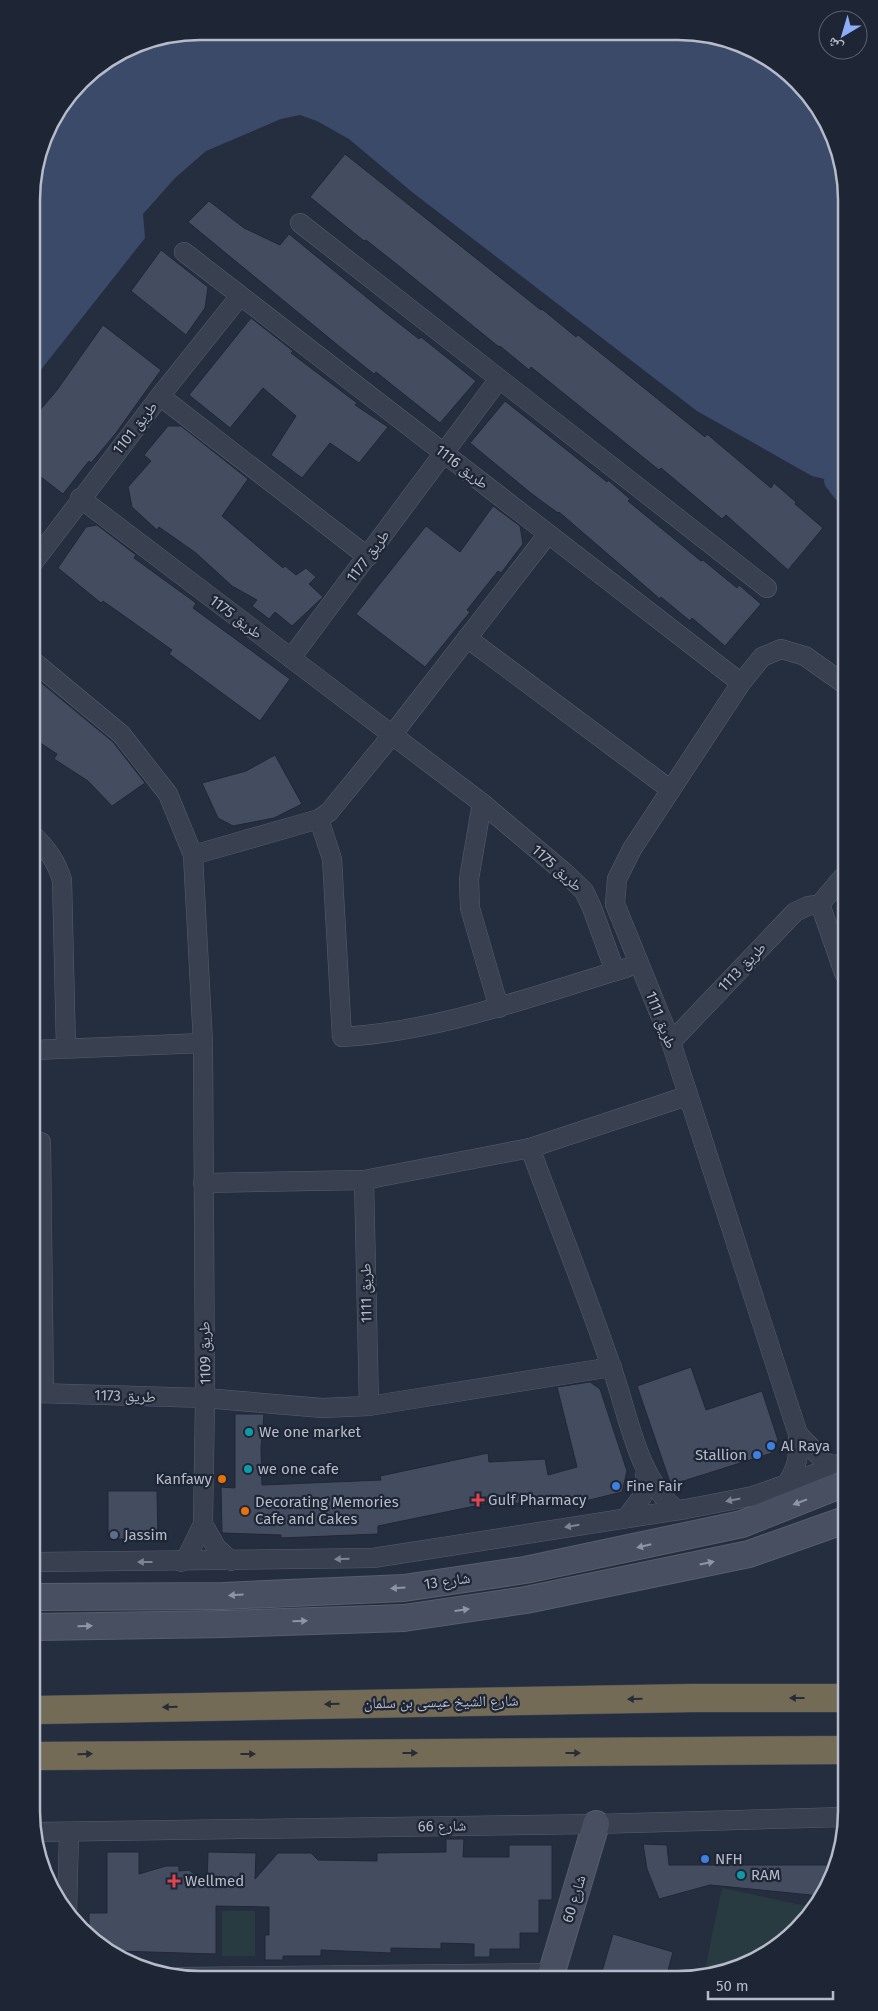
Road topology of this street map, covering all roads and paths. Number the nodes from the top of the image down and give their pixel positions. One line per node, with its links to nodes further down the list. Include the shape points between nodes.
1 (300, 223): 4 (street)
2 (184, 252): 3 (street, طريق 1116)
3 (240, 296): 5 (street, طريق 1101); 6 (street, طريق 1116)
4 (499, 379): 6 (street, طريق 1177); 11 (street)
5 (160, 396): 7 (street, طريق 1101); 10 (street)
6 (445, 453): 8 (street, طريق 1116); 10 (street, طريق 1177)
7 (80, 498): 9 (street, طريق 1101); 13 (street, طريق 1175)
8 (548, 534): 12 (street); 16 (street, طريق 1116)
9 (40, 553)
10 (368, 557): 13 (street, طريق 1177)
11 (767, 588)
12 (467, 638): 17 (street); 18 (street)
13 (290, 658): 17 (street, طريق 1175)
14 (40, 667): 22 (street, طريق 1109, via 122,734 168,794)
15 (838, 679): 16 (street, طريق 1111, via 805,656 781,649 762,657)
16 (740, 683): 18 (street, طريق 1111)
17 (392, 735): 19 (street, طريق 1175); 20 (street, via 338,804)
18 (671, 790): 26 (street, طريق 1111, via 632,849 617,879 615,904)
19 (482, 803): 27 (street, طريق 1175, via 584,891); 28 (street, via 469,879 470,908)
20 (319, 818): 22 (street); 28 (street, via 332,859 342,1037 415,1028)
21 (40, 842): 31 (street, via 58,865 62,880)
22 (193, 855): 30 (street, طريق 1109)
23 (838, 883): 24 (street)
24 (820, 904): 25 (street); 29 (street, طريق 1113, via 796,912)
25 (838, 956)
26 (640, 964): 27 (street); 29 (street, طريق 1111)
27 (615, 971): 28 (street)
28 (499, 1008)
29 (671, 1042): 33 (street, طريق 1111)
30 (203, 1043): 31 (street); 38 (street, طريق 1109)
31 (66, 1048): 32 (street)
32 (40, 1050)
33 (687, 1096): 35 (street); 43 (street, طريق 1111)
34 (41, 1142): 36 (street, طريق 1173)
35 (530, 1148): 37 (street); 39 (street)
36 (40, 1168)
37 (364, 1180): 38 (street); 42 (street, طريق 1111)
38 (203, 1182): 41 (street, طريق 1109)
39 (612, 1367): 42 (street, طريق 1173); 45 (street)
40 (40, 1393): 41 (street, طريق 1173)
41 (205, 1398): 42 (street, طريق 1173, via 322,1408); 52 (street, طريق 1109)
42 (369, 1406)
43 (798, 1434): 44 (street, طريق 1111, via 827,1464); 48 (street, طريق 1111, via 800,1452 794,1472)
44 (838, 1468)
45 (646, 1471): 49 (street, via 662,1497); 50 (street, via 642,1497)
46 (838, 1471): 48 (street)
47 (838, 1473): 56 (street, شارع 13, one-way to 56, via 742,1524 525,1570 404,1588 223,1596)
48 (785, 1486): 49 (street, one-way to 49, via 753,1496)
49 (676, 1510): 50 (street)
50 (626, 1518): 53 (street, one-way to 53, via 373,1558)
51 (838, 1522): 57 (street, شارع 13, one-way to 51, via 404,1618 526,1600 722,1560 749,1554)
52 (203, 1524): 53 (street, via 216,1547); 55 (street, طريق 1109, via 188,1555)
53 (231, 1561): 55 (street)
54 (40, 1562): 55 (street, one-way to 54)
55 (181, 1562)
56 (40, 1597)
57 (40, 1626)
58 (838, 1698): 59 (highway, شارع الشيخ عيسى بن سلمان, one-way to 59)
59 (40, 1710)
60 (838, 1750): 61 (highway, one-way to 60)
61 (40, 1756)
62 (838, 1817): 63 (street, شارع 66)
63 (596, 1824): 65 (street, شارع 66); 67 (street, شارع 60)
64 (41, 1832): 65 (street, شارع 66)
65 (69, 1832): 66 (street)
66 (67, 1900)
67 (553, 1971)

